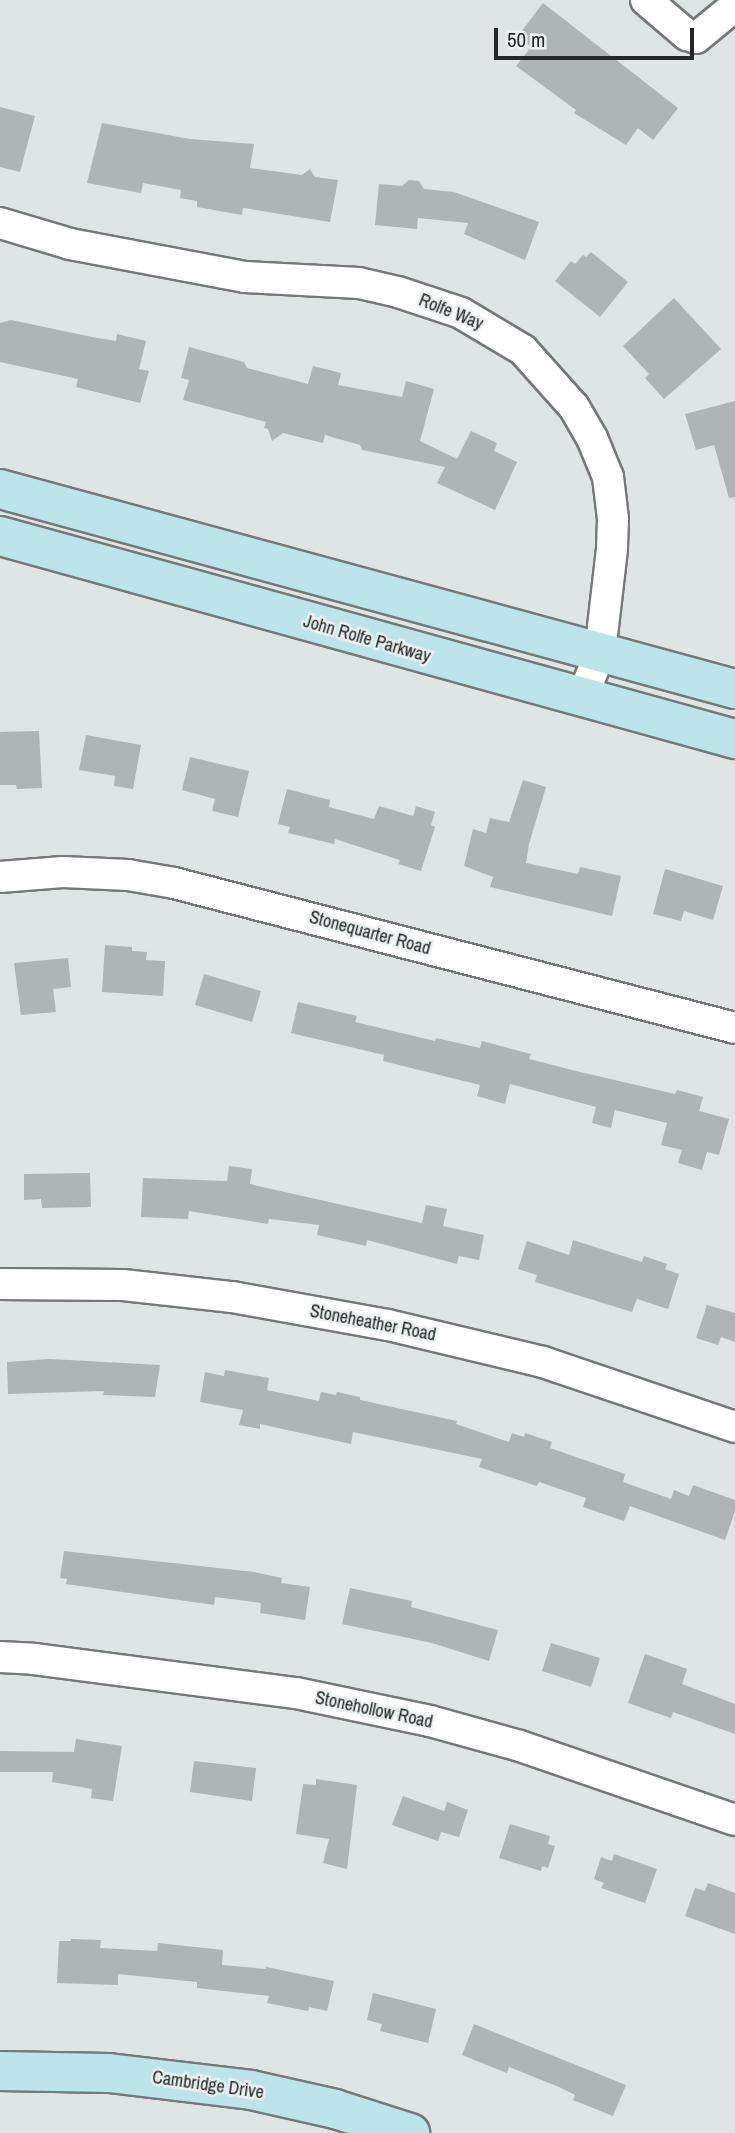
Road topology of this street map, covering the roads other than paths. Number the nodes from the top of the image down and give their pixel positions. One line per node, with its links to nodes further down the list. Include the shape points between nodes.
1 (646, 0): 2 (street, via 696,38)
2 (735, 6)
3 (0, 223): 6 (street, Rolfe Way, via 69,244 245,277 359,283 398,292 461,313 523,350 574,407 608,477 612,549)
4 (0, 489): 6 (main road)
5 (0, 536): 8 (main road, John Rolfe Parkway)
6 (600, 653): 7 (main road); 8 (street, Rolfe Way)
7 (735, 689)
8 (582, 698): 9 (main road, John Rolfe Parkway)
9 (735, 739)
10 (0, 877): 11 (street, Stonequarter Road, via 63,872 174,883)
11 (735, 1028)
12 (0, 1284): 13 (street, Stoneheather Road, via 123,1285 232,1297 388,1325 543,1362)
13 (735, 1427)
14 (0, 1657): 15 (street, Stonehollow Road, via 296,1693 430,1721 520,1746)
15 (735, 1820)
16 (0, 2071): 17 (main road, Cambridge Drive, via 109,2073 251,2090)
17 (411, 2133)

